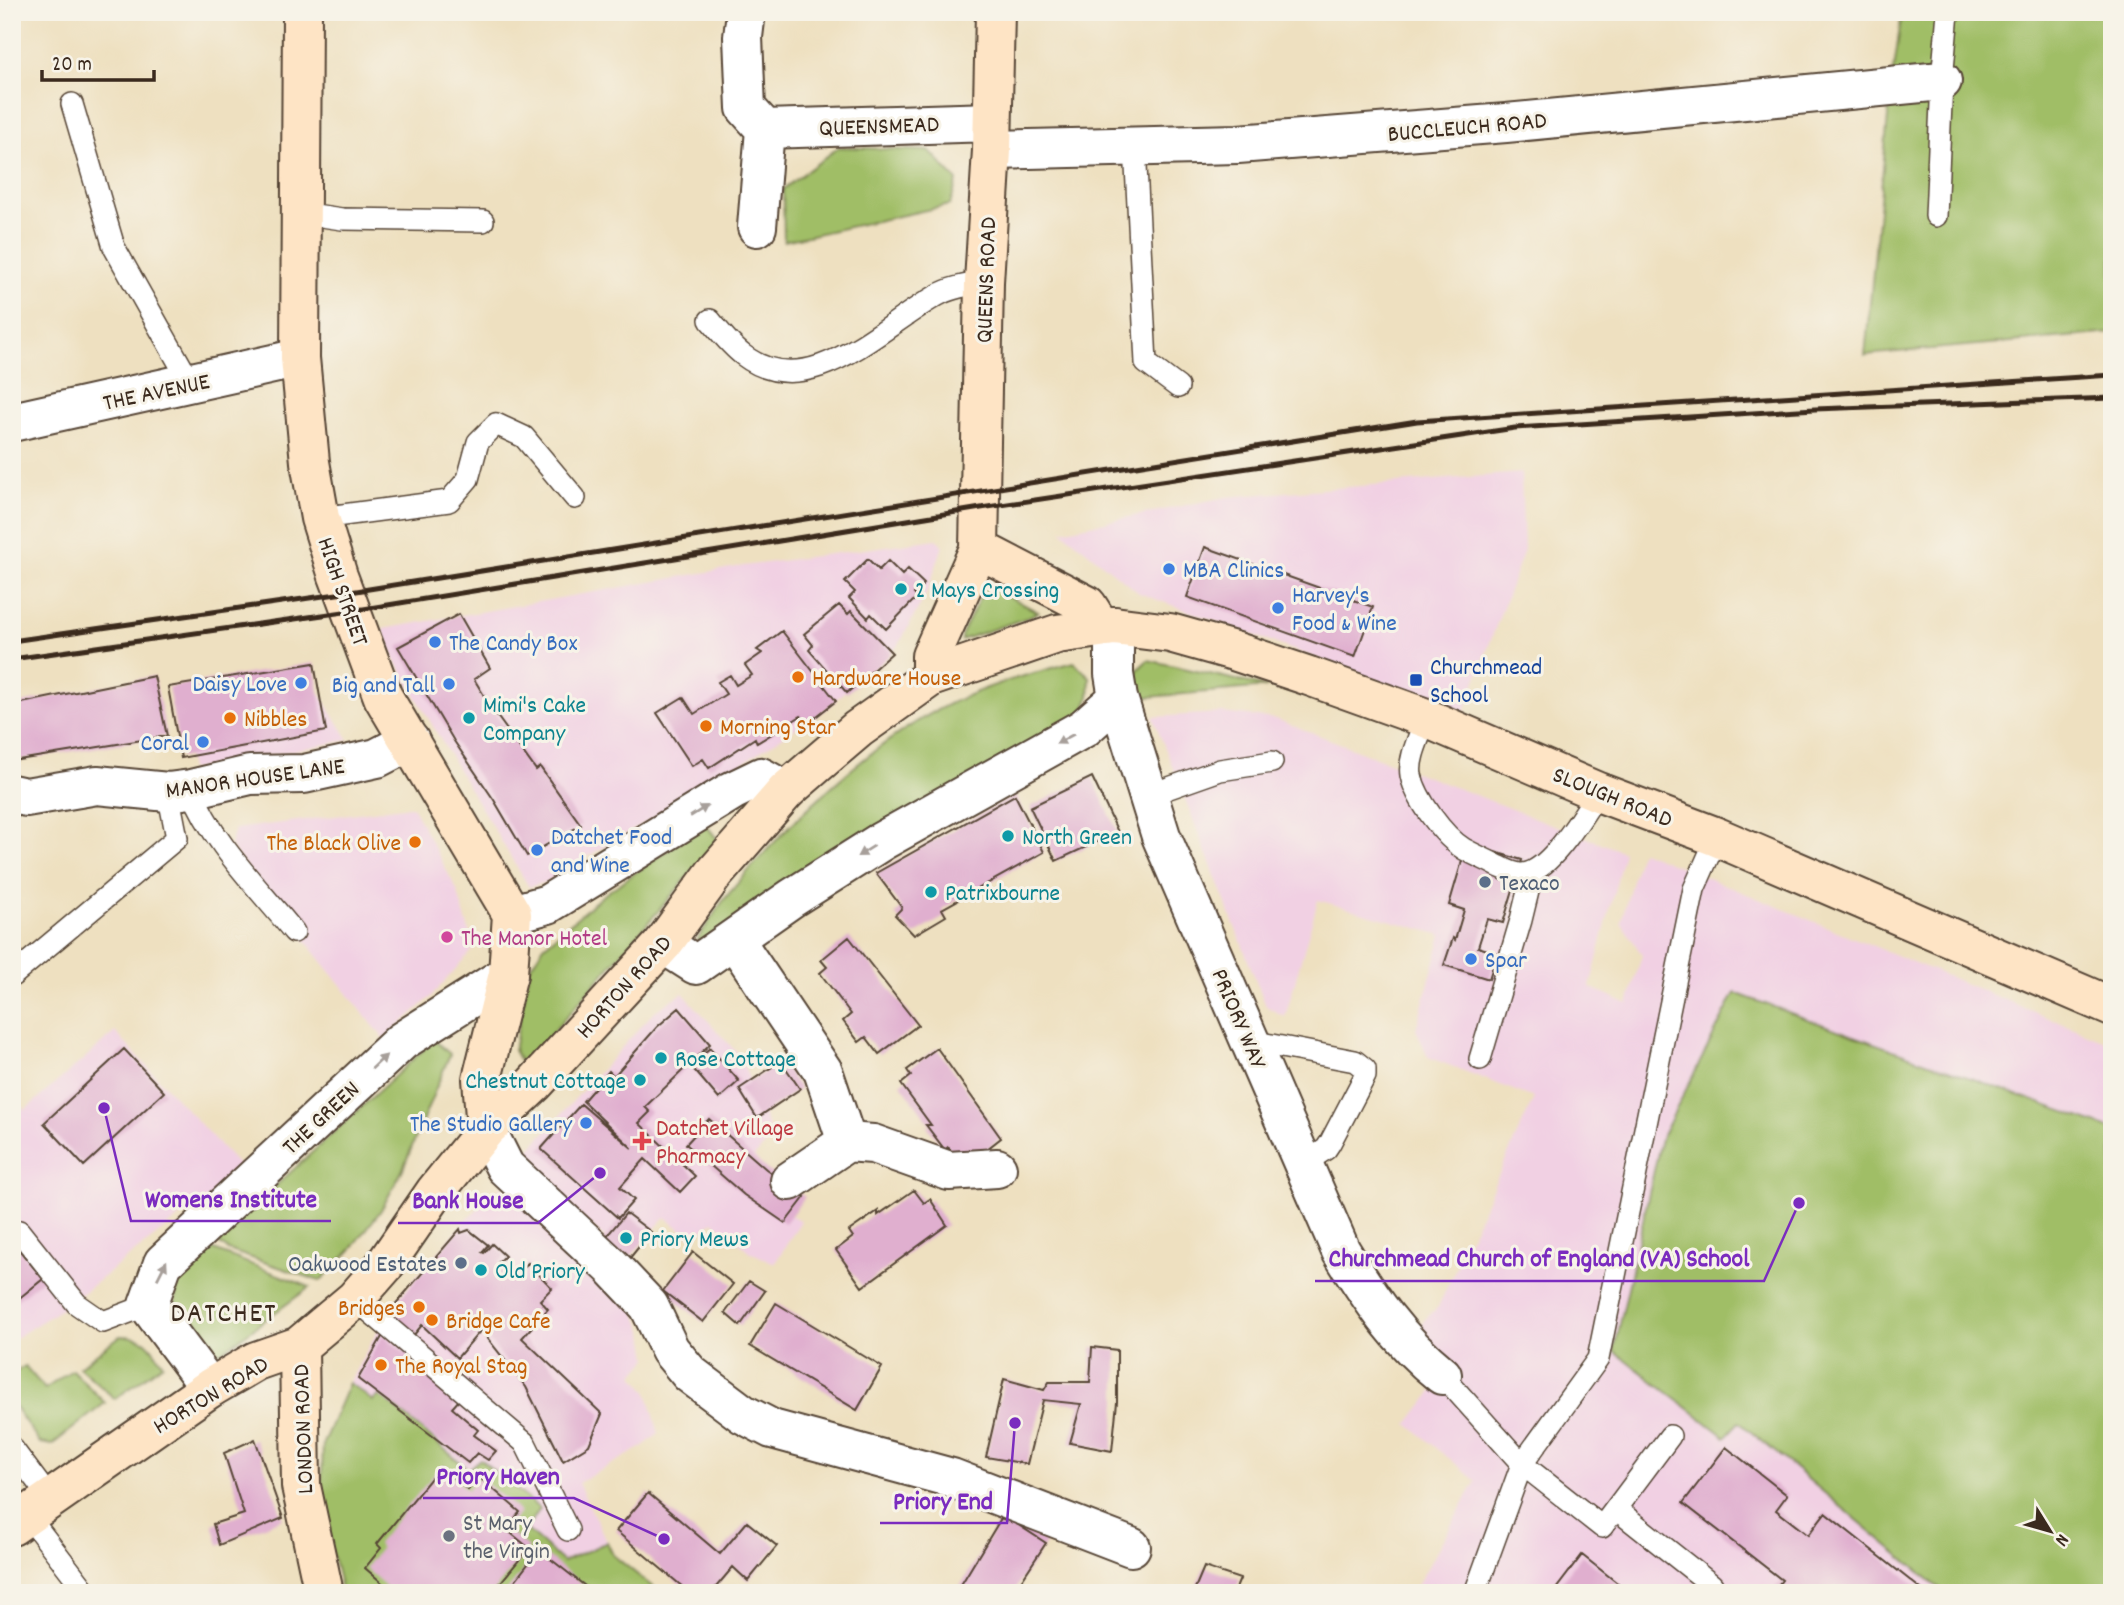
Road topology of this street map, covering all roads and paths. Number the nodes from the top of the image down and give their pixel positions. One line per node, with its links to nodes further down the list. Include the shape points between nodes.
1 (302, 12): 10 (main road, HIGH STREET)
2 (746, 12): 7 (street, via 746,108)
3 (995, 12): 8 (main road, QUEENS ROAD)
4 (1948, 12): 5 (lane)
5 (1942, 81): 9 (street, BUCCLEUCH ROAD, via 1506,123 1238,144); 11 (lane)
6 (72, 104): 17 (lane, via 114,247)
7 (765, 129): 8 (street, QUEENSMEAD); 13 (street)
8 (992, 136): 9 (street, BUCCLEUCH ROAD); 14 (main road, QUEENS ROAD)
9 (1135, 146): 18 (lane, via 1146,363)
10 (301, 213): 12 (lane, via 342,219); 16 (main road, HIGH STREET)
11 (1936, 216)
12 (483, 221)
13 (757, 227)
14 (984, 282): 15 (lane, via 940,293 841,358 806,372 770,369 743,356); 22 (main road, QUEENS ROAD)
15 (710, 320)
16 (300, 358): 17 (street, THE AVENUE); 21 (main road, HIGH STREET)
17 (191, 384): 19 (street, THE AVENUE)
18 (1178, 387)
19 (12, 422)
20 (575, 498): 21 (lane, via 524,437 496,424 478,442 468,479 449,501)
21 (320, 518): 27 (main road, HIGH STREET, via 363,648 383,697)
22 (979, 548): 23 (main road, via 1087,605); 24 (main road, QUEENS ROAD, via 931,656)
23 (1108, 626): 24 (main road, HORTON ROAD, via 1057,634); 25 (street, PRIORY WAY); 26 (main road, SLOUGH ROAD, via 1170,633 1234,651)
24 (931, 677): 30 (main road, HORTON ROAD, via 858,729)
25 (1118, 698): 33 (street, PRIORY WAY); 38 (street, one-way to 38, via 1084,728 882,841)
26 (1426, 718): 31 (main road, SLOUGH ROAD); 35 (lane, via 1411,774 1433,818 1461,848 1517,875)
27 (410, 741): 29 (street, MANOR HOUSE LANE, via 377,758 316,772 250,775); 36 (main road, HIGH STREET)
28 (1272, 762): 33 (lane, via 1220,770)
29 (180, 791): 32 (street, MANOR HOUSE LANE, via 97,785 26,797); 37 (lane); 41 (lane, via 177,838)
30 (786, 791): 36 (street, one-way to 30, via 548,904 761,777); 39 (main road, HORTON ROAD, via 714,874)
31 (1598, 792): 34 (main road, SLOUGH ROAD); 35 (lane, via 1552,855)
32 (12, 794)
33 (1149, 795): 43 (street, PRIORY WAY, via 1161,836)
34 (1717, 837): 42 (main road, SLOUGH ROAD); 58 (lane, via 1694,889 1598,1359)
35 (1533, 872): 44 (lane)
36 (512, 914): 40 (main road)
37 (294, 932)
38 (734, 939): 39 (street, via 696,965); 46 (street, via 823,1071)
39 (663, 944): 45 (main road, HORTON ROAD, via 534,1084)
40 (508, 974): 45 (main road, via 482,1079); 52 (street, THE GREEN, one-way to 40, via 163,1264 391,1050)
41 (12, 976)
42 (2112, 1007)
43 (1250, 1041): 47 (street, PRIORY WAY); 47 (lane, via 1355,1061 1365,1069 1338,1132 1326,1149)
44 (1480, 1059)
45 (486, 1129): 51 (main road, HORTON ROAD); 62 (street, via 505,1167 649,1306 670,1350 690,1374 743,1414 772,1429 952,1478)
46 (847, 1142): 48 (street, via 873,1144 949,1171); 49 (street)
47 (1303, 1164): 54 (street, PRIORY WAY, via 1341,1251 1378,1310)
48 (997, 1168)
49 (790, 1181)
50 (19, 1231): 52 (lane, via 77,1304 103,1322)
51 (355, 1299): 53 (main road, HORTON ROAD); 61 (lane, via 525,1443)
52 (148, 1305): 55 (street)
53 (299, 1346): 55 (main road, HORTON ROAD, via 256,1361); 65 (main road, LONDON ROAD, via 301,1486)
54 (1442, 1376): 58 (lane)
55 (210, 1388): 60 (main road, HORTON ROAD)
56 (1670, 1436): 59 (lane)
57 (12, 1448): 60 (lane)
58 (1522, 1464): 59 (lane, via 1602,1527); 66 (lane)
59 (1616, 1509): 63 (lane)
60 (30, 1514): 64 (lane)
61 (568, 1530)
62 (1131, 1547)
63 (1712, 1585)
64 (87, 1593)
65 (324, 1593)
66 (1475, 1593)

